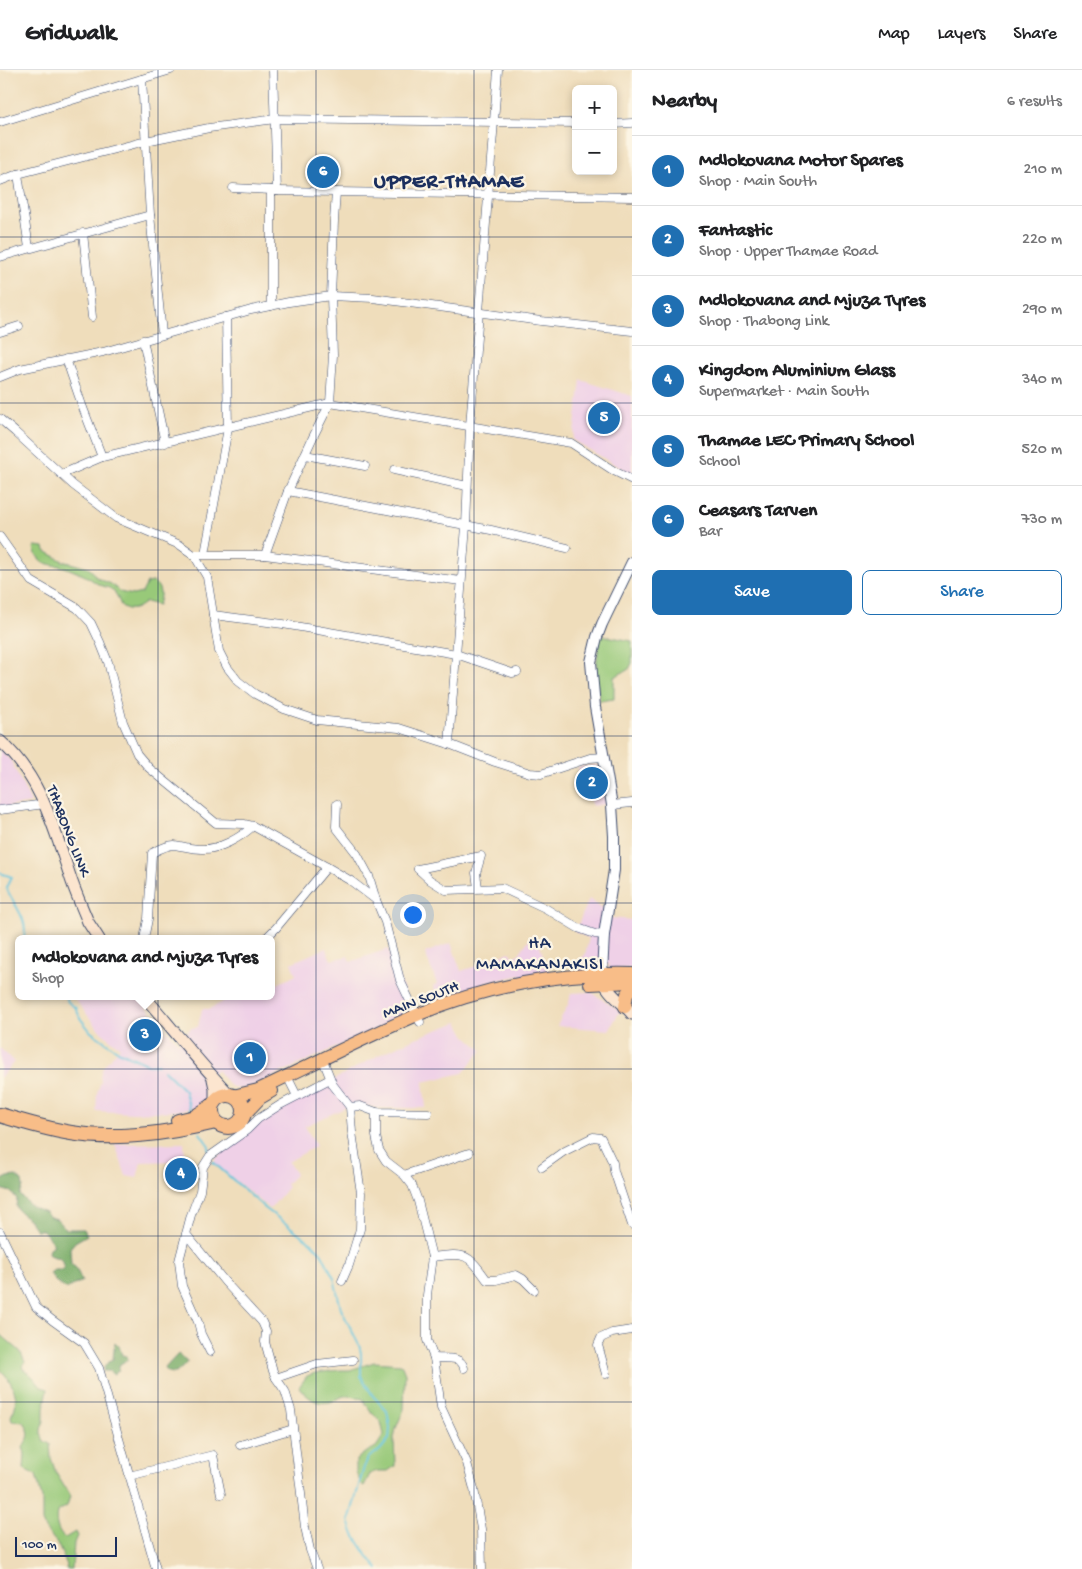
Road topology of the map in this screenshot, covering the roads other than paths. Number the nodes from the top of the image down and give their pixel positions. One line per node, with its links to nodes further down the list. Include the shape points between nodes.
1 (171, 70): 4 (street)
2 (273, 70): 5 (street, via 273,112)
3 (498, 70): 7 (street)
4 (142, 79): 6 (street); 11 (street)
5 (276, 119): 7 (street); 11 (street); 15 (street)
6 (0, 122)
7 (494, 122): 8 (street); 17 (street)
8 (572, 123)
9 (632, 123): 10 (street)
10 (617, 124)
11 (146, 141): 12 (street); 19 (street)
12 (18, 174): 13 (street); 21 (street)
13 (0, 180)
14 (233, 188): 15 (street)
15 (274, 190): 16 (street); 24 (street)
16 (336, 192): 17 (street); 23 (street)
17 (488, 195): 18 (street); 25 (street)
18 (632, 197)
19 (150, 215): 20 (street); 31 (street)
20 (83, 233): 21 (street); 27 (street)
21 (29, 248): 22 (street)
22 (0, 257)
23 (331, 296): 24 (street); 25 (street, via 373,298); 35 (street, via 333,354)
24 (271, 306): 26 (street)
25 (478, 313): 29 (street); 37 (street)
26 (226, 317): 31 (street); 38 (street)
27 (92, 318)
28 (19, 326): 30 (street)
29 (632, 331)
30 (0, 332)
31 (162, 334): 32 (street)
32 (143, 340): 33 (street); 39 (street)
33 (66, 359): 34 (street); 41 (street)
34 (0, 377)
35 (330, 403): 37 (street); 38 (street); 40 (street)
36 (0, 420): 44 (street)
37 (470, 426): 45 (street, via 571,443); 46 (street)
38 (228, 428): 39 (street); 51 (street)
39 (165, 443): 41 (street)
40 (305, 455): 42 (street); 47 (street)
41 (102, 456): 44 (street)
42 (365, 466)
43 (394, 470): 46 (street)
44 (62, 474): 52 (street, via 116,518 180,545)
45 (632, 480)
46 (468, 486): 48 (street)
47 (288, 491): 48 (street); 53 (street)
48 (466, 526): 50 (street); 55 (street)
49 (0, 537): 67 (street, via 31,581 77,608 90,622 108,662 123,722 137,754 149,768 216,823)
50 (567, 548)
51 (205, 554): 52 (street); 53 (street)
52 (194, 555): 56 (street, via 207,577)
53 (265, 555): 55 (street)
54 (632, 562): 61 (street, via 602,624 591,662)
55 (461, 581): 57 (street)
56 (213, 615): 57 (street); 60 (street, via 219,650 227,667 254,694 317,720 399,728)
57 (456, 654): 58 (street); 60 (street)
58 (517, 672)
59 (0, 741): 63 (main road, THABONG LINK, via 25,767)
60 (449, 744): 61 (street, via 517,769 541,774)
61 (603, 757): 65 (street)
62 (632, 803): 65 (street)
63 (44, 804): 66 (street); 71 (main road, THABONG LINK, via 84,914)
64 (337, 804): 70 (street, via 336,827 357,854 369,876)
65 (612, 805): 74 (street, via 614,870)
66 (0, 810)
67 (253, 826): 68 (street); 72 (street, via 230,841 208,849 172,845 152,853)
68 (327, 867): 70 (street); 73 (street)
69 (478, 888): 69 (street, via 446,890 418,869 481,856 476,874); 74 (street, via 502,888 578,928)
70 (376, 900): 81 (street, via 400,980)
71 (96, 935)
72 (145, 935)
73 (269, 935)
74 (604, 935): 76 (street)
75 (632, 974): 76 (main road, MAIN SOUTH)
76 (603, 978): 77 (main road, MAIN SOUTH); 80 (main road, via 610,992); 81 (main road, MAIN SOUTH, via 516,992)
77 (632, 982)
78 (632, 989): 80 (main road, via 627,994)
79 (147, 1000): 83 (main road)
80 (629, 1011)
81 (419, 1019): 82 (main road, MAIN SOUTH); 86 (main road, MAIN SOUTH, via 258,1090)
82 (325, 1066): 84 (street); 85 (main road, MAIN SOUTH)
83 (213, 1079): 86 (main road); 88 (main road, via 216,1088)
84 (330, 1079): 87 (street); 90 (street)
85 (290, 1082): 87 (street); 94 (main road, MAIN SOUTH, via 260,1098)
86 (231, 1096): 88 (highway, MAIN SOUTH, via 222,1096); 94 (highway, via 241,1102)
87 (297, 1096): 101 (street, via 258,1119 210,1156 203,1167 200,1191)
88 (214, 1104): 89 (highway, MAIN SOUTH, via 195,1117 184,1120 106,1127 44,1120); 95 (highway, via 212,1115)
89 (0, 1106)
90 (350, 1107): 91 (street, via 360,1106); 103 (street, via 361,1193 360,1228)
91 (376, 1112): 92 (street); 98 (street, via 379,1150 386,1161)
92 (428, 1113)
93 (0, 1115): 95 (highway, MAIN SOUTH, via 71,1133 108,1136 140,1135)
94 (242, 1117): 95 (highway, MAIN SOUTH, via 233,1126 224,1127)
95 (216, 1122)
96 (469, 1153): 98 (street)
97 (542, 1167): 99 (street, via 593,1137 601,1138 613,1163)
98 (404, 1175): 102 (street, via 418,1201)
99 (632, 1225)
100 (0, 1232): 114 (street, via 36,1307 84,1344 99,1368)
101 (186, 1234): 106 (street, via 179,1261 182,1286); 111 (street, via 262,1322)
102 (432, 1257): 104 (street, via 460,1254 469,1258 487,1280 516,1275); 107 (street, via 427,1311 428,1340)
103 (342, 1280)
104 (534, 1290)
105 (632, 1330): 110 (street, via 612,1332 601,1338 598,1344)
106 (210, 1352)
107 (434, 1358): 109 (street, via 459,1359); 118 (street, via 441,1407 467,1463 474,1489 481,1529)
108 (353, 1360): 111 (street, via 317,1364)
109 (464, 1368)
110 (606, 1374)
111 (276, 1378): 112 (street, via 291,1410)
112 (293, 1429): 113 (street); 117 (street, via 305,1527)
113 (240, 1446)
114 (129, 1476): 115 (street, via 213,1455); 116 (street)
115 (221, 1494)
116 (156, 1569)
117 (317, 1569)
118 (482, 1569)

